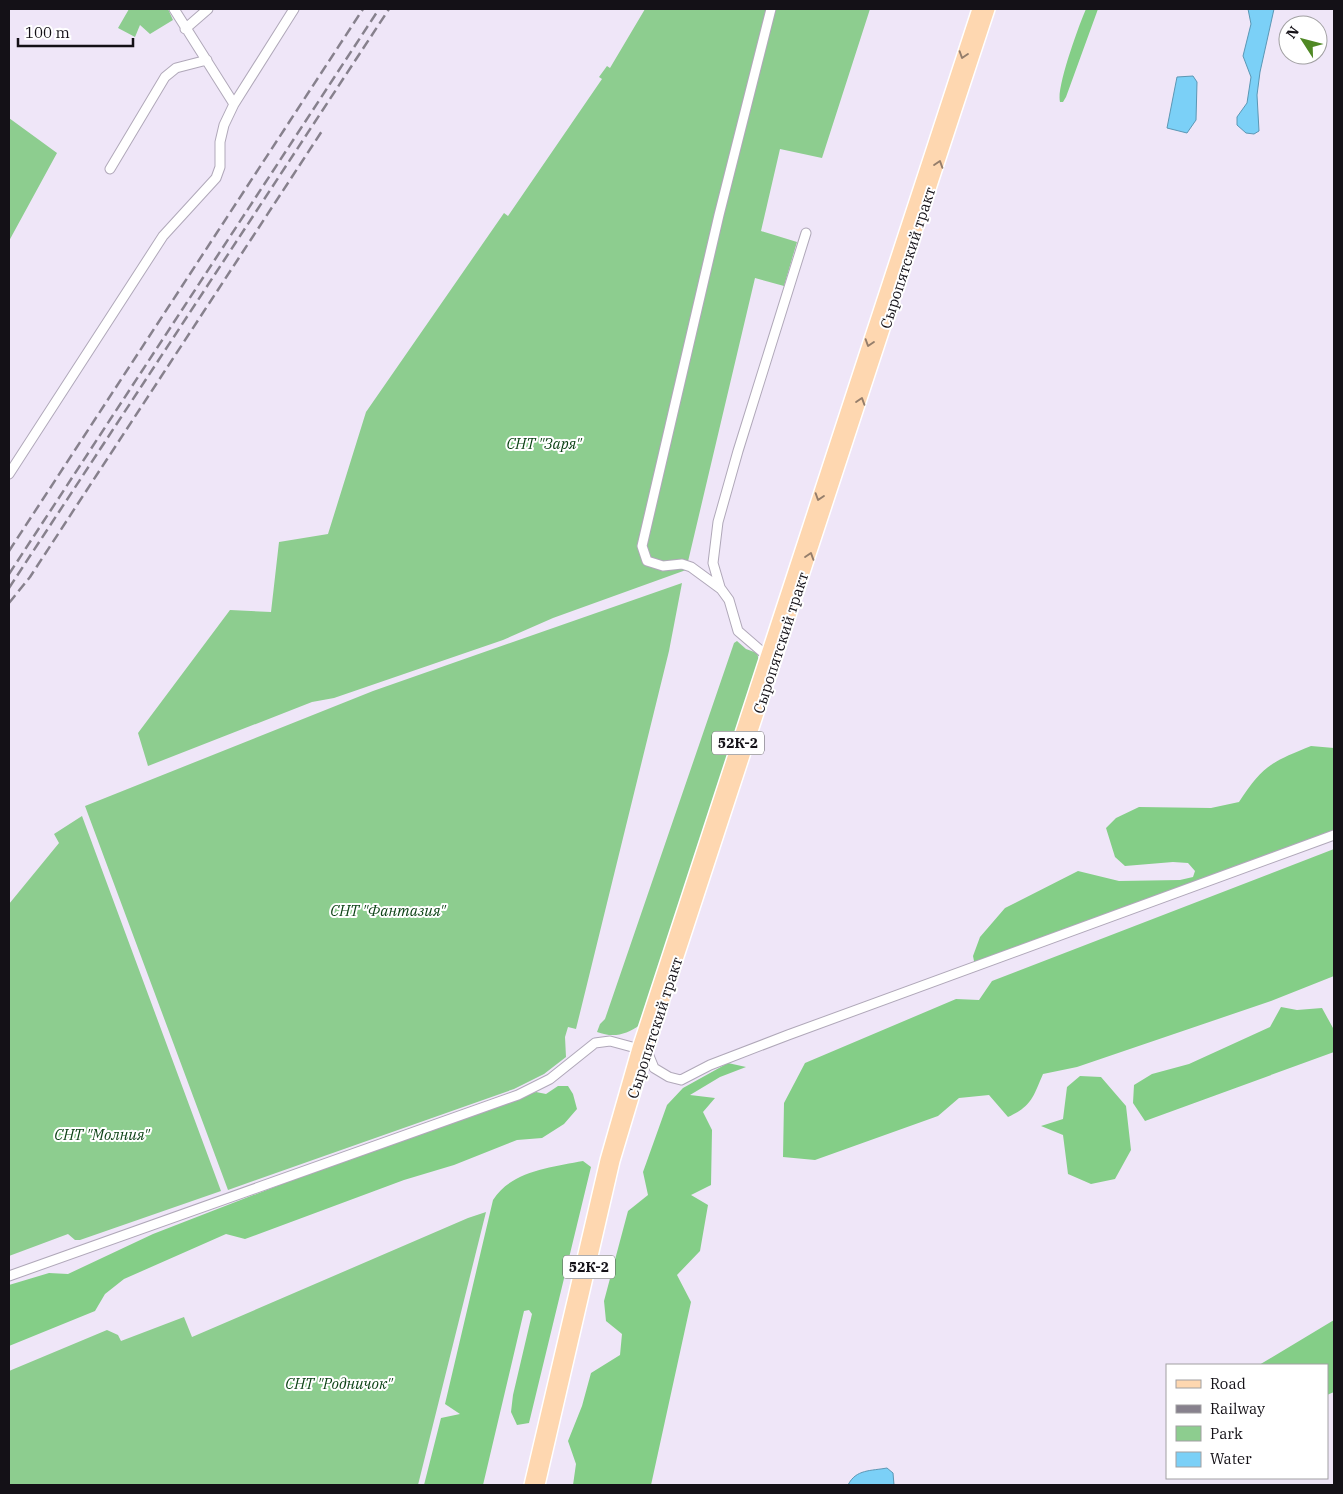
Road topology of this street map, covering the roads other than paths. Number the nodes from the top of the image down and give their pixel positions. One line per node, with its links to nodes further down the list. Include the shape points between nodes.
1 (174, 9): 7 (street)
2 (208, 9): 7 (street)
3 (294, 9): 9 (street)
4 (771, 9): 13 (street, via 723,197 642,546 647,561 664,566 682,564 691,567)
5 (978, 9): 14 (main road, Сыропятский тракт / 52К-2, one-way to 14)
6 (989, 9): 16 (main road, Сыропятский тракт / 52К-2, one-way to 6)
7 (185, 29): 8 (street)
8 (207, 60): 9 (street); 10 (street, via 176,68 164,77)
9 (234, 104): 12 (street, via 224,125 216,178 163,236)
10 (110, 169)
11 (806, 232): 13 (street, via 718,522 713,563)
12 (9, 474)
13 (721, 589): 14 (street, via 729,600 738,631)
14 (766, 656): 16 (main road, Сыропятский тракт / 52К-2)
15 (1334, 835): 16 (street, via 788,1035 710,1065 682,1080 654,1068)
16 (643, 1050): 17 (street, via 610,1041 595,1043 550,1080 518,1095); 18 (main road, Сыропятский тракт / 52К-2, via 606,1160); 19 (main road, Сыропятский тракт / 52К-2)
17 (9, 1276)
18 (530, 1485)
19 (539, 1485)

